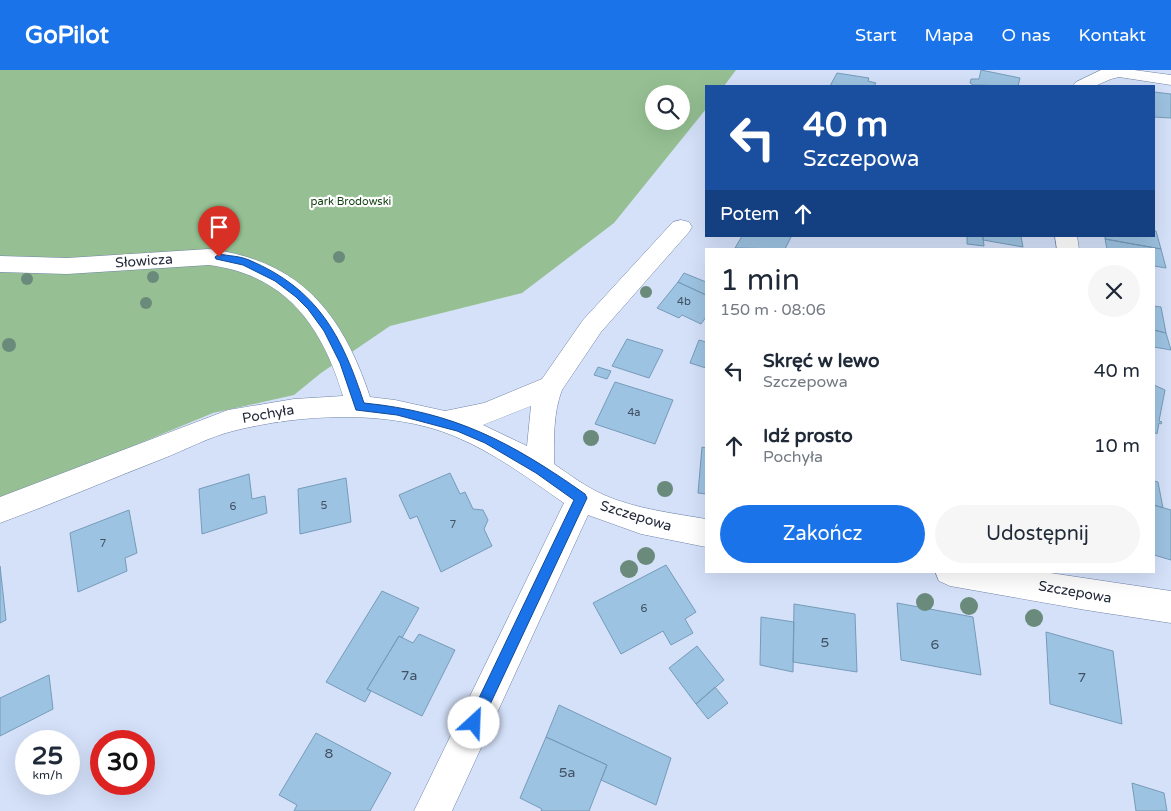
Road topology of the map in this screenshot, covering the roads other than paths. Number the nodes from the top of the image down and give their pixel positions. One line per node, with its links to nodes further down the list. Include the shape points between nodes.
1 (1119, 71): 2 (street); 3 (street)
2 (1171, 80)
3 (1084, 85)
4 (682, 227): 6 (street, via 592,326)
5 (0, 264): 7 (street, Słowicza, via 67,266 209,257 245,262 278,279 312,307 346,363)
6 (551, 386): 8 (street, via 488,413); 9 (street, via 544,400)
7 (360, 407): 8 (street, Pochyła, via 397,410); 11 (street, Pochyła, via 294,409 228,421)
8 (445, 422): 9 (street, Pochyła, via 490,440)
9 (540, 469): 10 (street, Szczepowa)
10 (581, 498): 12 (street, Szczepowa, via 650,522); 16 (street)
11 (0, 510)
12 (705, 533)
13 (974, 573): 14 (street, Szczepowa)
14 (1022, 577): 15 (street, Szczepowa, via 1086,595)
15 (1171, 607)
16 (433, 811)

